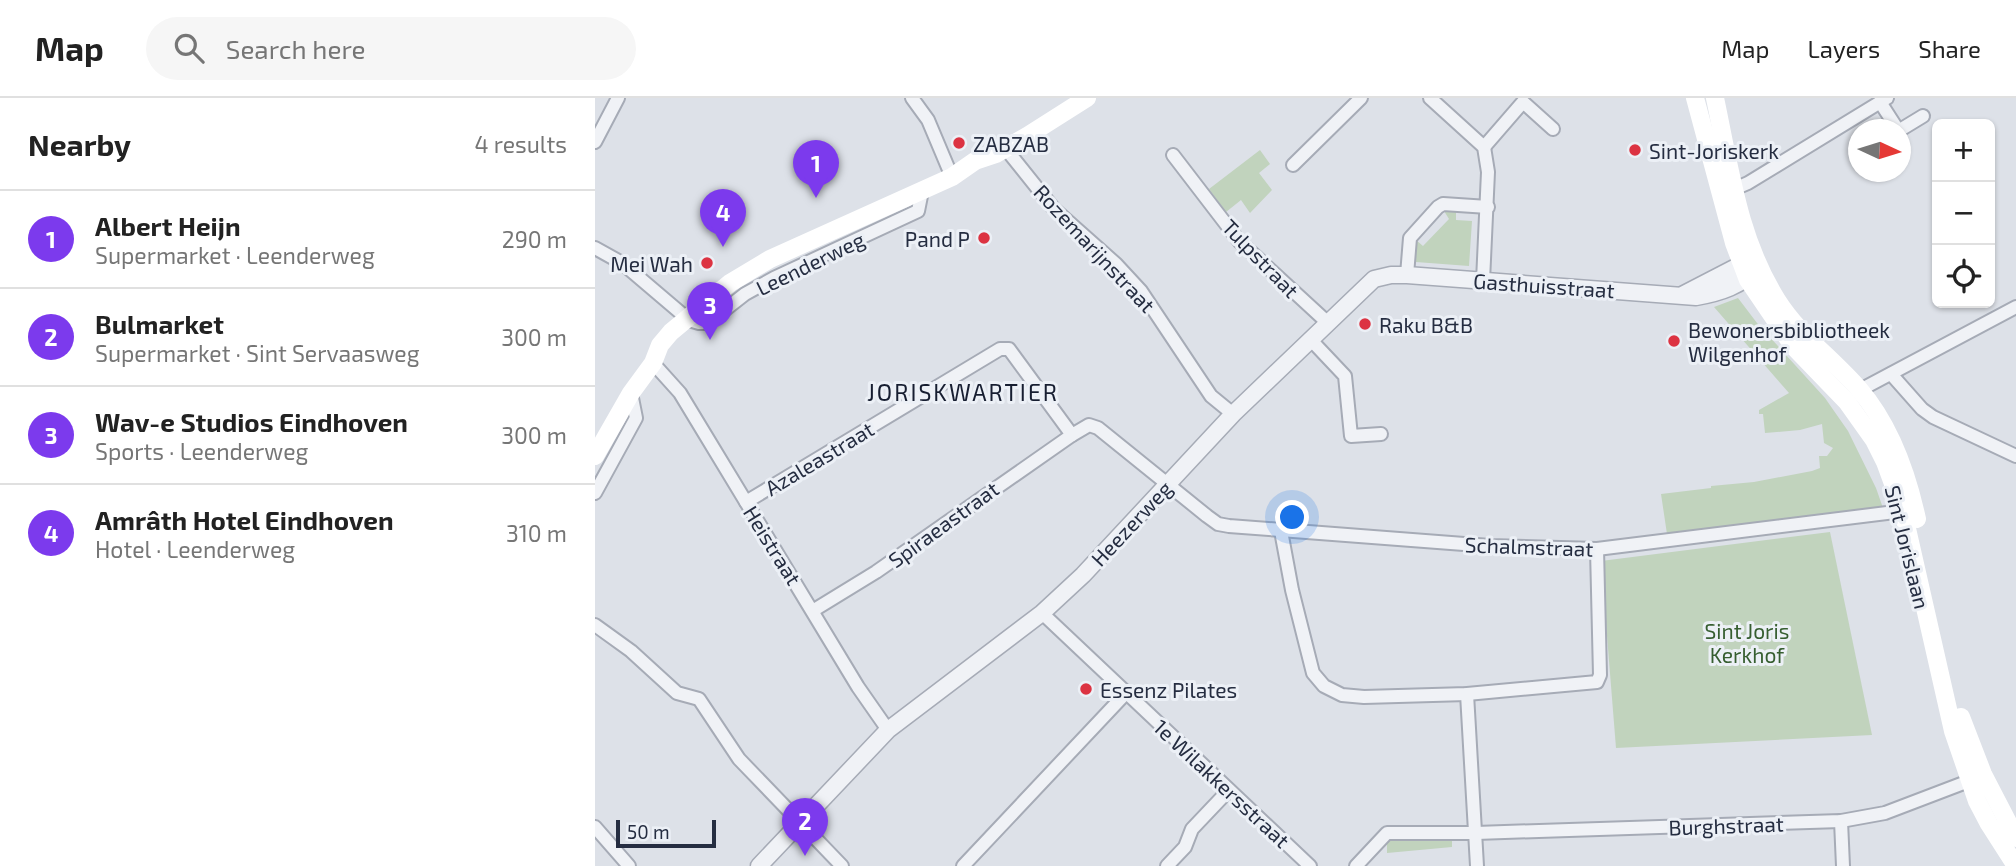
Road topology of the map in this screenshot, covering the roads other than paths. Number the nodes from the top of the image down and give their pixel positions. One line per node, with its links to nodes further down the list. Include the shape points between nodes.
1 (618, 98): 13 (street)
2 (912, 98): 18 (street)
3 (1087, 98): 15 (main road, Leenderweg)
4 (1361, 98): 17 (street)
5 (1430, 98): 14 (street)
6 (1695, 98): 20 (main road, Sint Jorislaan)
7 (1715, 98): 20 (main road, Sint Jorislaan)
8 (1884, 100): 10 (street); 20 (street)
9 (1923, 116): 11 (street)
10 (1894, 119)
11 (1911, 123)
12 (1553, 129): 14 (street, via 1523,102)
13 (595, 142)
14 (1484, 147): 21 (street)
15 (1001, 151): 18 (main road, Leenderweg, via 989,163); 34 (street, Rozemarijnstraat, via 1141,291 1211,396)
16 (1173, 155): 28 (street, Tulpstraat, via 1240,242)
17 (1293, 165)
18 (957, 174): 19 (main road, Leenderweg)
19 (922, 191): 27 (main road, Leenderweg, via 770,259 730,283); 27 (street, Leenderweg, via 918,211 774,278 708,323)
20 (1728, 192): 23 (main road, Sint Jorislaan, via 1742,222)
21 (1488, 207): 24 (street, via 1438,207 1408,243); 25 (street)
22 (595, 248): 27 (street, via 638,275)
23 (1749, 270): 25 (street, Gasthuisstraat, via 1682,295); 32 (main road, Sint Jorislaan, via 1798,329); 43 (main road, Sint Jorislaan, via 1793,346 1868,430)
24 (1406, 275): 25 (street, Gasthuisstraat); 28 (street, Heezerweg, via 1374,279)
25 (1483, 281)
26 (2016, 307): 31 (street)
27 (689, 320): 30 (main road, Leenderweg, via 660,345)
28 (1328, 323): 29 (street, Heezerweg)
29 (1311, 340): 34 (street, Heezerweg); 36 (street, via 1345,376 1351,436)
30 (653, 363): 33 (main road, Leenderweg); 42 (street, Heistraat, via 680,393)
31 (1891, 374): 32 (street); 39 (street, via 1933,417)
32 (1860, 390): 58 (main road, Sint Jorislaan, via 1891,439 1903,470 1962,720)
33 (631, 393): 35 (main road, Leenderweg); 41 (street, via 636,418)
34 (1233, 414): 40 (street, Heezerweg)
35 (601, 432): 38 (main road, Leenderweg)
36 (1381, 434)
37 (1072, 435): 40 (street, Schalmstraat, via 1090,425 1098,428); 42 (street, Azaleastraat, via 1009,349 1000,349); 46 (street, Spiraeastraat)
38 (595, 456)
39 (2016, 456)
40 (1168, 484): 44 (street, Schalmstraat, via 1218,524); 47 (street, Heezerweg)
41 (595, 492)
42 (746, 502): 46 (street, Heistraat)
43 (1903, 511): 45 (street, Schalmstraat); 52 (main road, Sint Jorislaan, via 1945,704)
44 (1281, 531): 45 (street, Schalmstraat); 50 (street, via 1313,673 1324,686 1342,695 1364,697)
45 (1597, 549): 50 (street, via 1601,675 1597,682)
46 (814, 610): 51 (street, Heistraat)
47 (1042, 613): 49 (street, 1e Wilakkersstraat); 51 (street, Heezerweg)
48 (595, 625): 55 (street, via 677,693 699,699 739,759)
49 (1126, 693): 53 (street, 1e Wilakkersstraat); 62 (street)
50 (1467, 694): 57 (street)
51 (888, 730): 55 (street, Heezerweg)
52 (1969, 780): 54 (street, Burghstraat, via 1885,813); 68 (main road, Sint Jorislaan, via 1989,824)
53 (1229, 790): 63 (street, via 1192,829 1185,847); 64 (street, 1e Wilakkersstraat)
54 (1841, 821): 57 (street, Burghstraat); 67 (street)
55 (799, 824): 60 (street, Heezerweg); 61 (street)
56 (595, 827): 59 (street)
57 (1476, 833): 65 (street, Burghstraat, via 1387,833); 66 (street)
58 (2016, 838)
59 (629, 866)
60 (759, 866)
61 (842, 866)
62 (963, 866)
63 (1167, 866)
64 (1310, 866)
65 (1356, 866)
66 (1477, 866)
67 (1843, 866)
68 (2016, 866)

